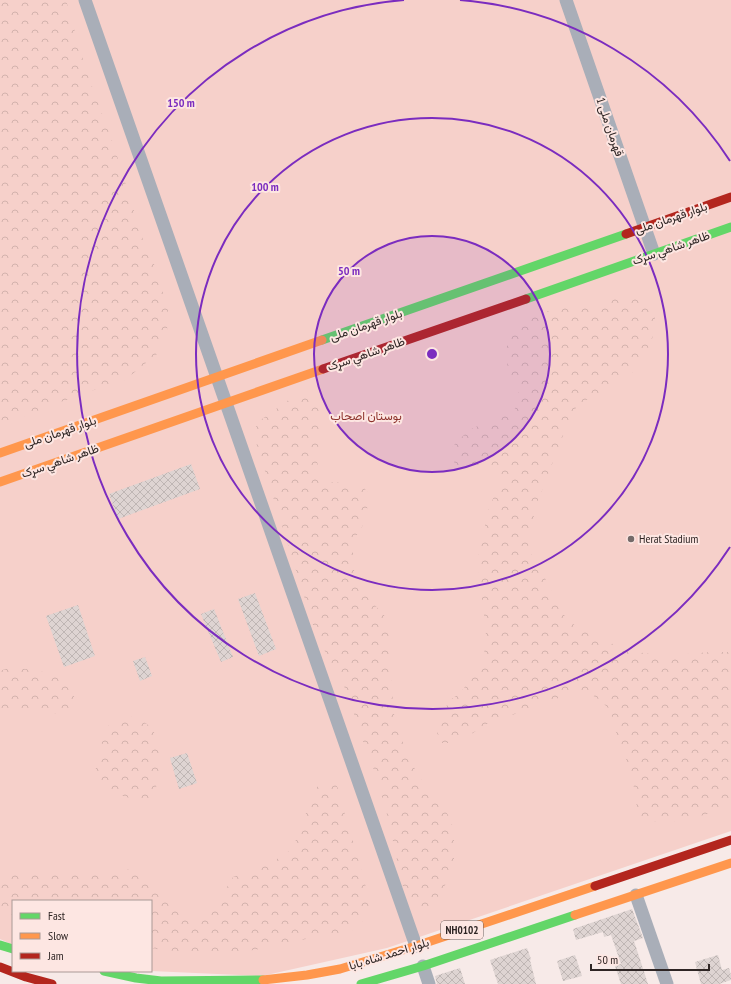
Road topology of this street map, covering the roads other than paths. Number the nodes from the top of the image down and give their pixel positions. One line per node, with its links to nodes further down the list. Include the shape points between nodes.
1 (85, 0): 7 (street)
2 (566, 0): 4 (street, قهرمان ملی 1)
3 (731, 197): 4 (main road, بلوار قهرمان ملی)
4 (644, 227): 6 (street, قهرمان ملی 1); 7 (main road, بلوار قهرمان ملی)
5 (731, 227): 6 (main road, ظاهر شاهي سړک)
6 (654, 254): 8 (main road, ظاهر شاهي سړک)
7 (217, 377): 8 (street); 9 (main road, بلوار قهرمان ملی)
8 (226, 403): 10 (main road, ظاهر شاهي سړک); 15 (street)
9 (0, 453)
10 (0, 482)
11 (731, 840): 15 (main road, بلوار احمد شاه بابا / NH0102)
12 (731, 862): 13 (main road, بلوار احمد شاه بابا / NH0102)
13 (636, 895): 17 (main road, بلوار احمد شاه بابا / NH0102); 25 (street)
14 (0, 945): 16 (main road)
15 (416, 946): 21 (main road, بلوار احمد شاه بابا / NH0102, via 340,969 266,980 161,981)
16 (12, 949)
17 (423, 966): 23 (main road, بلوار احمد شاه بابا / NH0102); 24 (street)
18 (0, 967): 19 (main road)
19 (12, 972)
20 (13, 972): 22 (main road)
21 (109, 972)
22 (52, 984)
23 (361, 984)
24 (429, 984)
25 (667, 984)

